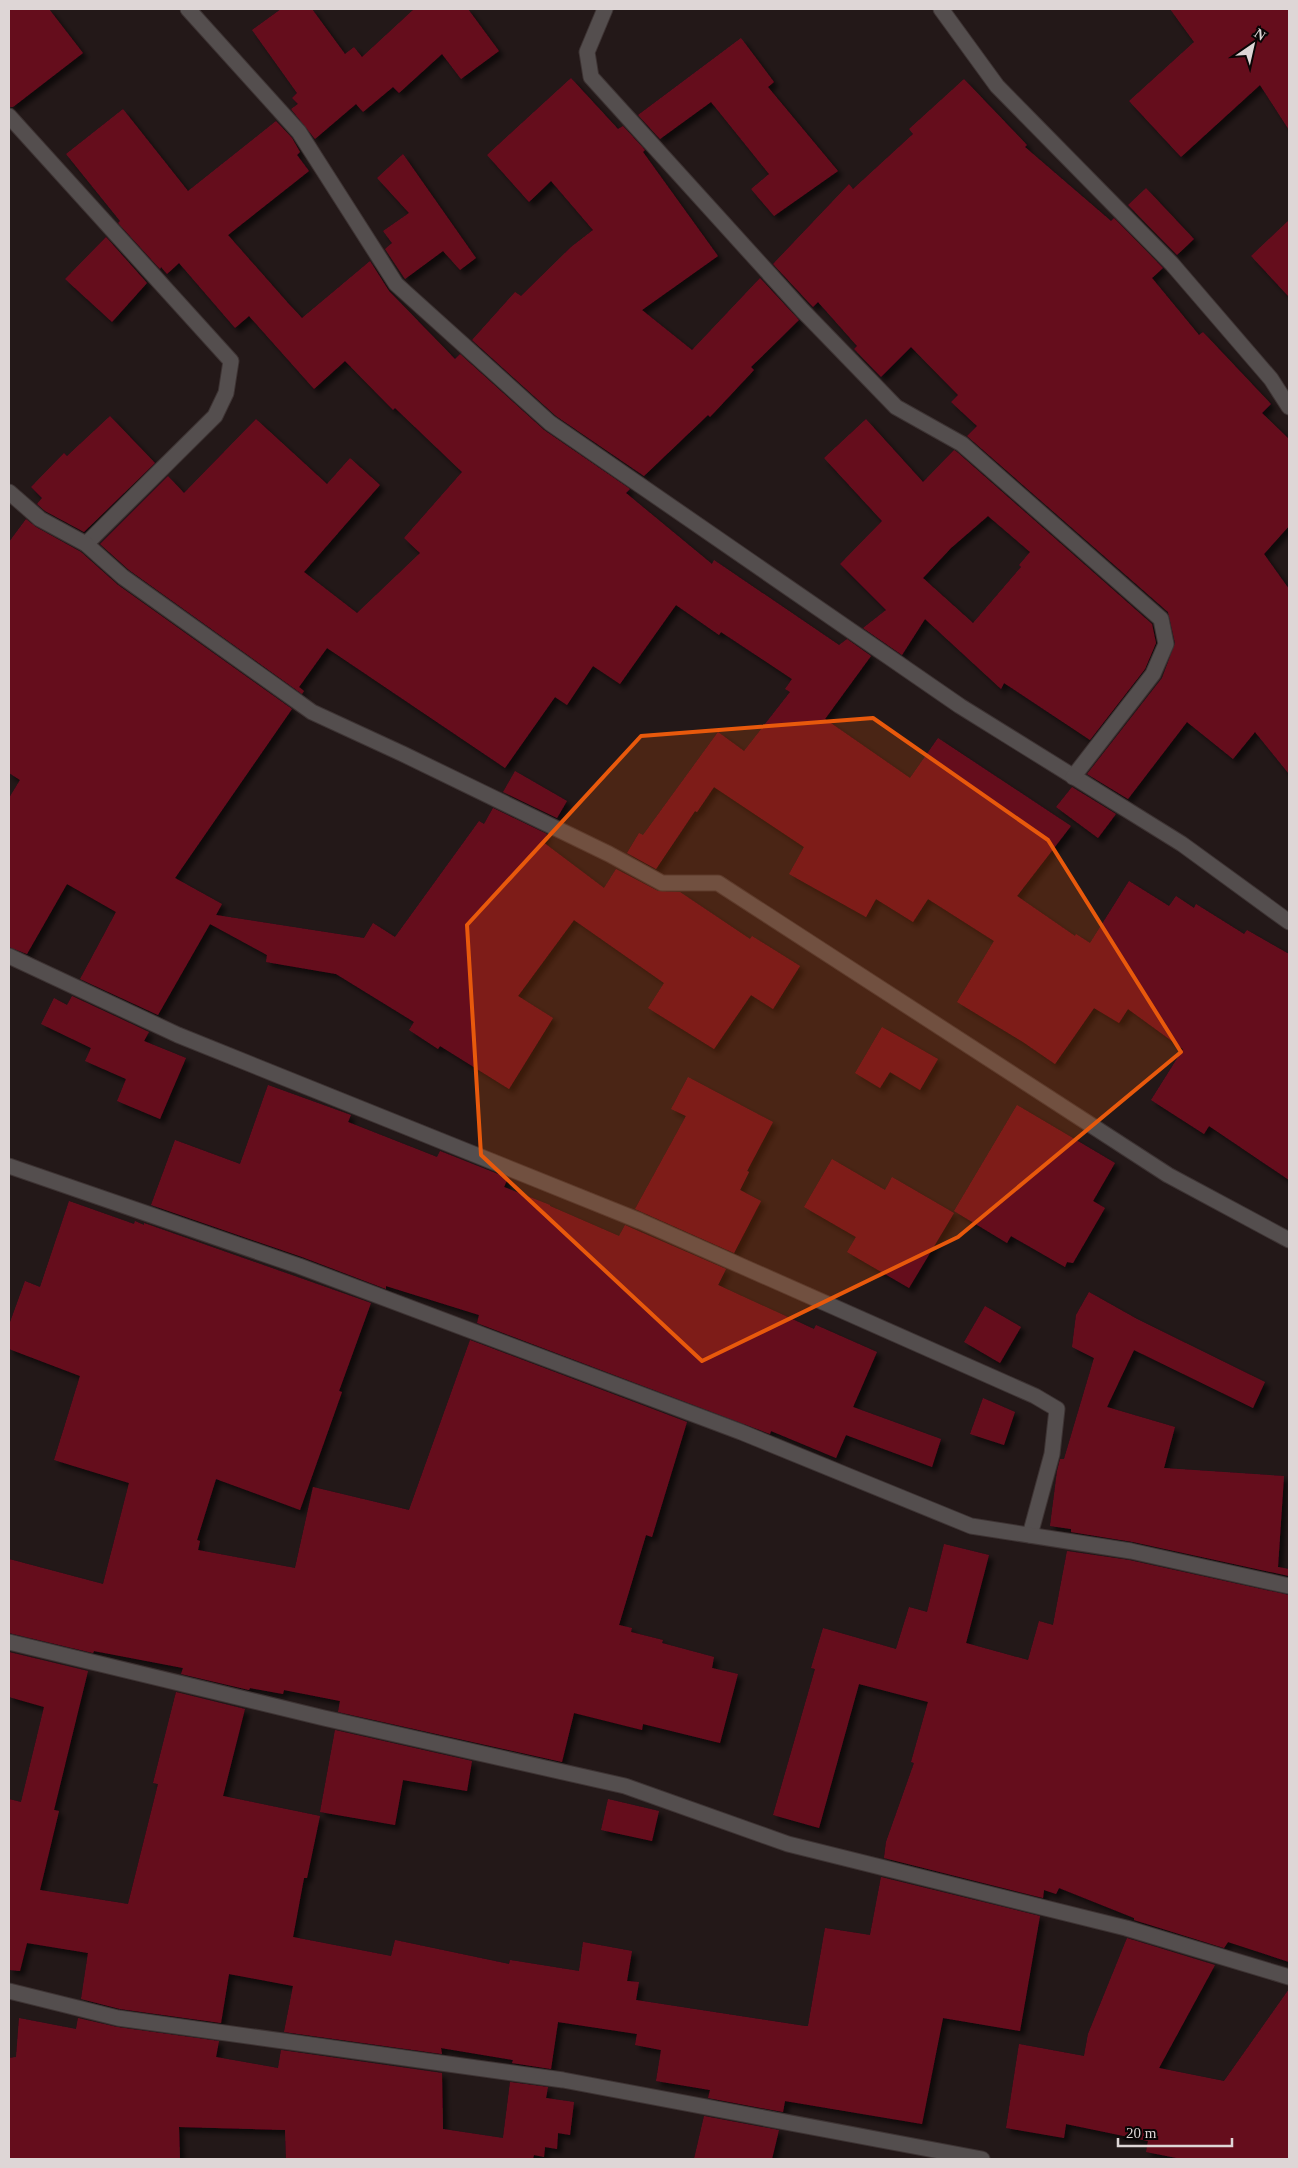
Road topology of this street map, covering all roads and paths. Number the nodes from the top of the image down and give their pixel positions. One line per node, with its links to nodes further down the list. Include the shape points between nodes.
1 (188, 9): 8 (street, via 299,132 396,284 550,423 960,706)
2 (605, 9): 8 (street, via 587,52 591,77 796,303 896,407 962,444 1161,619 1166,644 1153,674)
3 (941, 9): 5 (street, via 997,86 1172,264 1271,379)
4 (9, 116): 7 (street, via 231,361 226,393 215,416)
5 (1289, 407)
6 (9, 492): 7 (street, via 40,519)
7 (86, 544): 12 (street, via 122,577 312,712 662,882 718,883 1168,1175)
8 (1074, 777): 9 (street, via 1182,844)
9 (1289, 922)
10 (9, 956): 13 (street, via 178,1035 640,1221 1035,1396 1057,1409 1052,1454)
11 (9, 1166): 13 (street, via 318,1273 741,1432 972,1526)
12 (1289, 1240)
13 (1030, 1535): 14 (street, via 1131,1551)
14 (1289, 1586)
15 (9, 1642): 16 (street, via 625,1786 788,1844 1126,1928)
16 (1289, 1977)
17 (9, 1991): 18 (street, via 118,2018 562,2080)
18 (982, 2159)

